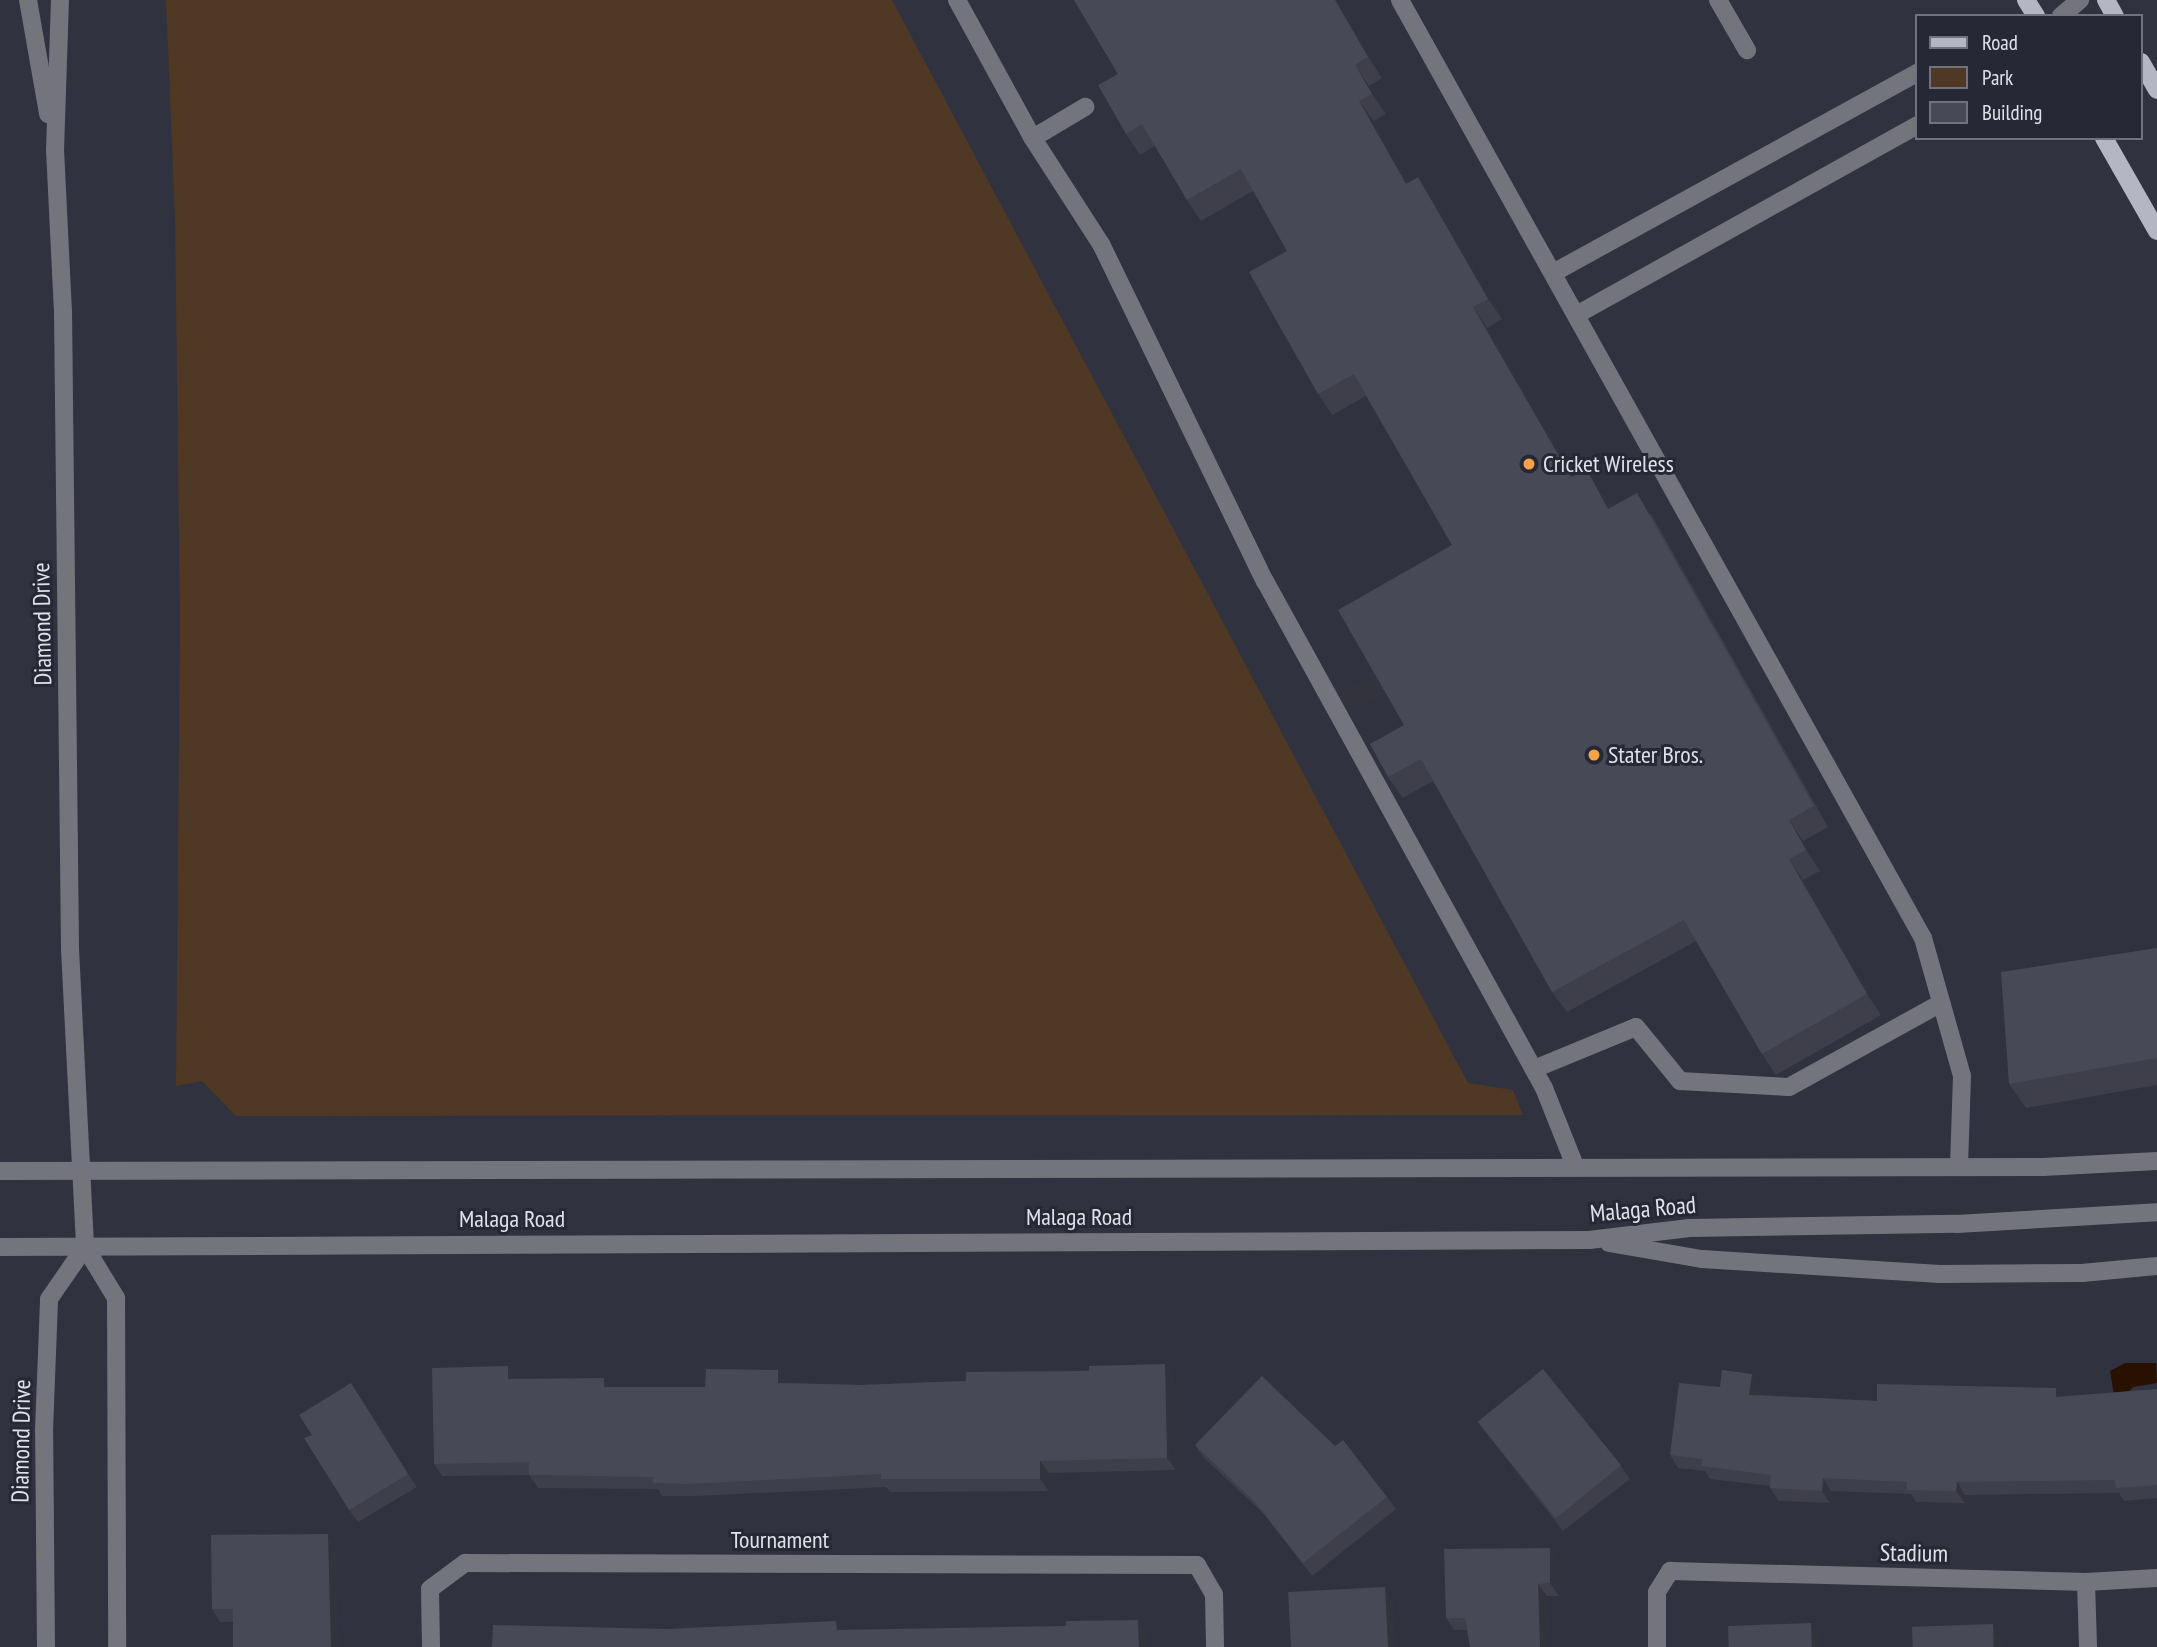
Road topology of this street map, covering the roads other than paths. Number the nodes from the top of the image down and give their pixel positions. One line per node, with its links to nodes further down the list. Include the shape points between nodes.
1 (28, 0): 16 (street)
2 (60, 0): 16 (street, Diamond Drive)
3 (957, 0): 14 (street)
4 (1400, 0): 18 (street)
5 (1718, 0): 8 (street)
6 (2080, 0): 7 (street)
7 (2063, 14)
8 (1747, 50)
9 (2143, 66): 11 (main road)
10 (1916, 74): 18 (street)
11 (2157, 90)
12 (1085, 107): 14 (street)
13 (1916, 126): 19 (street)
14 (1033, 138): 21 (street, via 1101,244 1265,581)
15 (2105, 140): 17 (main road)
16 (55, 149): 25 (street, Diamond Drive, via 63,310 70,949)
17 (2157, 232)
18 (1553, 273): 19 (street)
19 (1578, 314): 20 (street, via 1923,938)
20 (1941, 1003): 21 (street, via 1789,1087 1680,1081 1636,1027); 24 (street, via 1962,1076)
21 (1534, 1069): 23 (street)
22 (2157, 1161): 24 (street, Malaga Road)
23 (1575, 1166): 24 (street, Malaga Road); 25 (street, Malaga Road)
24 (1959, 1166)
25 (82, 1170): 26 (street, Malaga Road); 30 (street, Diamond Drive)
26 (0, 1171)
27 (2157, 1212): 28 (street, Malaga Road, via 1957,1224 1689,1228)
28 (1589, 1240): 30 (street, Malaga Road); 31 (street, via 1702,1259 1940,1274 2082,1273)
29 (0, 1247): 30 (street, Malaga Road)
30 (85, 1247): 34 (street, Diamond Drive, via 49,1299 44,1432); 35 (street, Diamond Drive, via 116,1298)
31 (2157, 1266)
32 (2157, 1578): 33 (street, Stadium)
33 (2085, 1582): 38 (street, Stadium, via 1670,1571 1657,1592); 39 (street)
34 (46, 1647)
35 (117, 1647)
36 (431, 1647): 37 (street, Tournament, via 430,1589 465,1563 1197,1565 1214,1594)
37 (1215, 1647)
38 (1657, 1647)
39 (2088, 1647)

